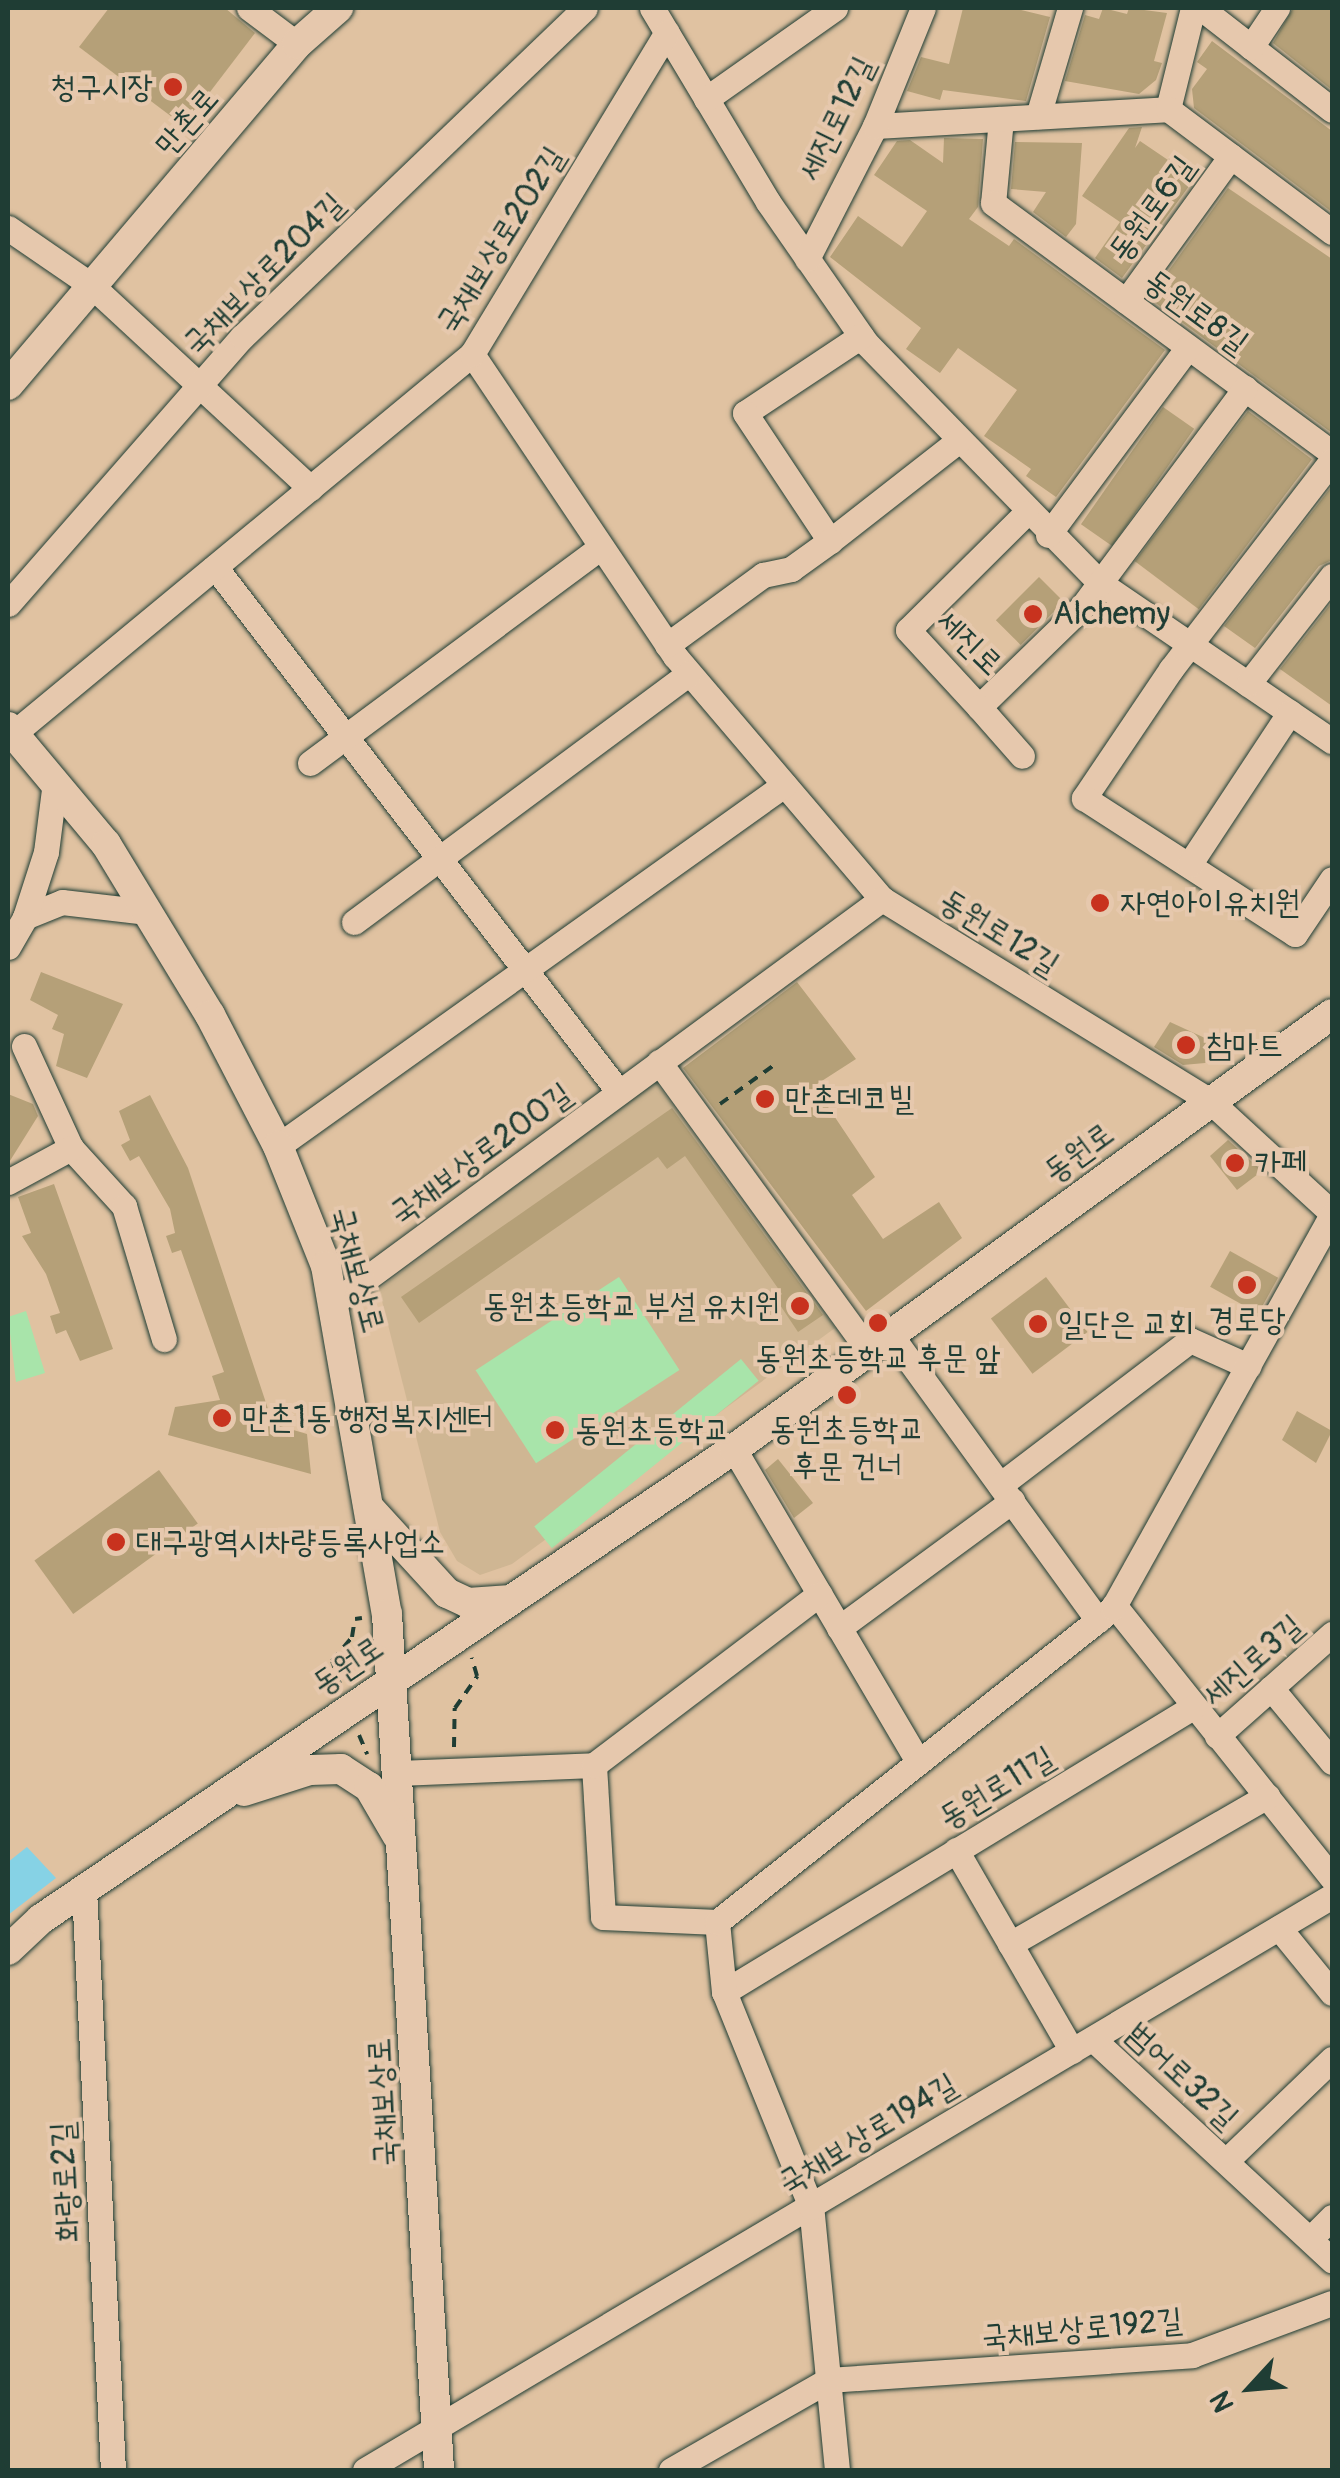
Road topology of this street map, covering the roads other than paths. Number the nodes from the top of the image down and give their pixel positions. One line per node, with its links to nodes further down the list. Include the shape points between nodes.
1 (250, 8): 12 (street)
2 (338, 8): 12 (main road, 만촌로)
3 (584, 8): 29 (street, 국채보상로204길)
4 (652, 8): 11 (street)
5 (835, 8): 14 (street)
6 (923, 8): 19 (street, 세진로12길)
7 (1070, 8): 17 (street)
8 (1193, 8): 15 (street, 동원로6길)
9 (1201, 8): 13 (street)
10 (1277, 8): 13 (street)
11 (667, 32): 14 (street); 28 (street, 국채보상로202길)
12 (297, 44): 24 (main road, 만촌로)
13 (1251, 47): 16 (street)
14 (706, 99): 23 (street)
15 (1168, 109): 17 (street, 동원로6길); 20 (street, 동원로6길)
16 (1332, 110)
17 (1038, 116): 18 (street, 동원로6길)
18 (1001, 118): 19 (street, 동원로6길); 25 (street, 동원로8길, via 993,203)
19 (875, 126): 23 (street, 세진로12길)
20 (1231, 156): 22 (street, 동원로6길); 25 (street, 동원로6길)
21 (8, 228): 24 (street)
22 (1332, 232)
23 (807, 259): 26 (street)
24 (91, 285): 29 (street); 30 (main road, 만촌로)
25 (1126, 301): 27 (street, 동원로8길)
26 (861, 336): 32 (street); 37 (street, via 745,413)
27 (1188, 347): 31 (street, 동원로8길); 36 (street)
28 (472, 354): 34 (street, 국채보상로202길); 38 (street, 동원로12길)
29 (199, 384): 34 (street); 42 (street, 국채보상로204길)
30 (8, 386)
31 (1245, 388): 33 (street, 동원로8길); 41 (street, 세진로)
32 (958, 442): 35 (street); 37 (street)
33 (1332, 456): 44 (street)
34 (310, 488): 39 (street, 국채보상로202길)
35 (1026, 513): 36 (street); 47 (street, 세진로, via 908,630)
36 (1048, 536): 41 (street)
37 (830, 540): 43 (street, via 791,569 763,575)
38 (602, 547): 43 (street, 동원로12길); 50 (street)
39 (215, 567): 49 (street, 국채보상로202길); 50 (street)
40 (1332, 576): 46 (street)
41 (1100, 583): 44 (street); 47 (street, 세진로)
42 (8, 604)
43 (668, 645): 45 (street, 동원로12길)
44 (1192, 647): 46 (street); 57 (street, via 1084,798)
45 (689, 673): 55 (street, 동원로12길); 56 (street)
46 (1248, 684): 48 (street)
47 (980, 707): 52 (street)
48 (1290, 712): 51 (street); 57 (street)
49 (11, 730): 54 (main road, 국채보상로)
50 (350, 737): 53 (street); 56 (street, 국채보상로200길)
51 (1332, 741)
52 (1022, 756)
53 (310, 763)
54 (55, 782): 60 (main road, 국채보상로, via 106,844); 61 (street, via 46,852)
55 (784, 785): 59 (street, 동원로12길); 64 (street)
56 (440, 858): 62 (street); 64 (street, 국채보상로200길)
57 (1189, 865): 58 (street, via 1295,934)
58 (1332, 879)
59 (882, 898): 67 (street, 국채보상로200길); 69 (street, 동원로12길)
60 (147, 912): 61 (street, via 62,902); 70 (main road, 국채보상로)
61 (25, 917): 63 (street)
62 (354, 922)
63 (8, 947)
64 (526, 969): 68 (street, 국채보상로200길); 70 (street)
65 (1332, 1014): 69 (main road, 동원로)
66 (24, 1046): 71 (street)
67 (659, 1062): 68 (street, 국채보상로200길); 76 (street)
68 (619, 1092): 74 (street, 국채보상로200길)
69 (1210, 1101): 73 (street, 동원로11길); 76 (main road, 동원로)
70 (278, 1146): 74 (main road, 국채보상로, via 309,1218)
71 (71, 1148): 72 (street); 75 (street, via 124,1206)
72 (8, 1182)
73 (1332, 1214): 77 (street, 동원로11길)
74 (333, 1302): 80 (main road, 국채보상로)
75 (164, 1339)
76 (879, 1342): 78 (main road, 동원로); 79 (street)
77 (1248, 1366): 79 (street, via 1190,1340); 83 (street, 동원로11길)
78 (734, 1449): 81 (street); 82 (main road, 동원로)
79 (1006, 1493): 83 (street); 84 (street)
80 (369, 1508): 82 (main road, via 447,1592 468,1603); 86 (main road, 국채보상로)
81 (819, 1594): 84 (street); 92 (street)
82 (519, 1597): 86 (main road, 동원로)
83 (1106, 1612): 88 (street); 91 (street, 동원로11길)
84 (839, 1628): 91 (street)
85 (1332, 1634): 87 (street, 세진로3길)
86 (392, 1678): 93 (main road, 국채보상로); 95 (main road, 동원로)
87 (1271, 1688): 89 (street, 세진로3길); 90 (street)
88 (1193, 1707): 89 (street); 97 (street, 동원로11길)
89 (1217, 1736): 94 (street)
90 (1327, 1745)
91 (918, 1762): 101 (street, 동원로11길)
92 (594, 1765): 93 (street); 101 (street, via 604,1917)
93 (398, 1773): 96 (main road, 국채보상로)
94 (1266, 1796): 98 (street); 103 (street)
95 (212, 1801): 96 (main road, via 310,1770 340,1769 369,1788); 99 (main road, 동원로)
96 (402, 1842): 116 (main road, 국채보상로)
97 (956, 1850): 103 (street, 범어로32길); 105 (street, 동원로11길)
98 (1332, 1878)
99 (84, 1890): 104 (main road, 동원로); 117 (street, 화랑로2길)
100 (1332, 1896): 102 (street, 국채보상로194길)
101 (717, 1922): 105 (street)
102 (1279, 1928): 106 (street); 107 (street, 국채보상로194길)
103 (1010, 1944): 107 (street, 범어로32길)
104 (8, 1950)
105 (724, 1992): 110 (street)
106 (1332, 1993)
107 (1082, 2045): 109 (street, 범어로32길); 110 (street, 국채보상로194길)
108 (1332, 2059): 109 (street, 범어로32길)
109 (1226, 2161): 112 (street, 범어로32길)
110 (811, 2206): 115 (street); 116 (street, 국채보상로194길)
111 (1332, 2217): 112 (street)
112 (1310, 2239): 113 (street, 범어로32길)
113 (1332, 2260)
114 (1332, 2303): 115 (street, 국채보상로192길, via 1192,2356)
115 (828, 2380): 120 (street); 121 (street)
116 (436, 2426): 118 (street); 119 (main road, 국채보상로)
117 (113, 2470)
118 (365, 2470)
119 (438, 2470)
120 (672, 2470)
121 (836, 2470)

